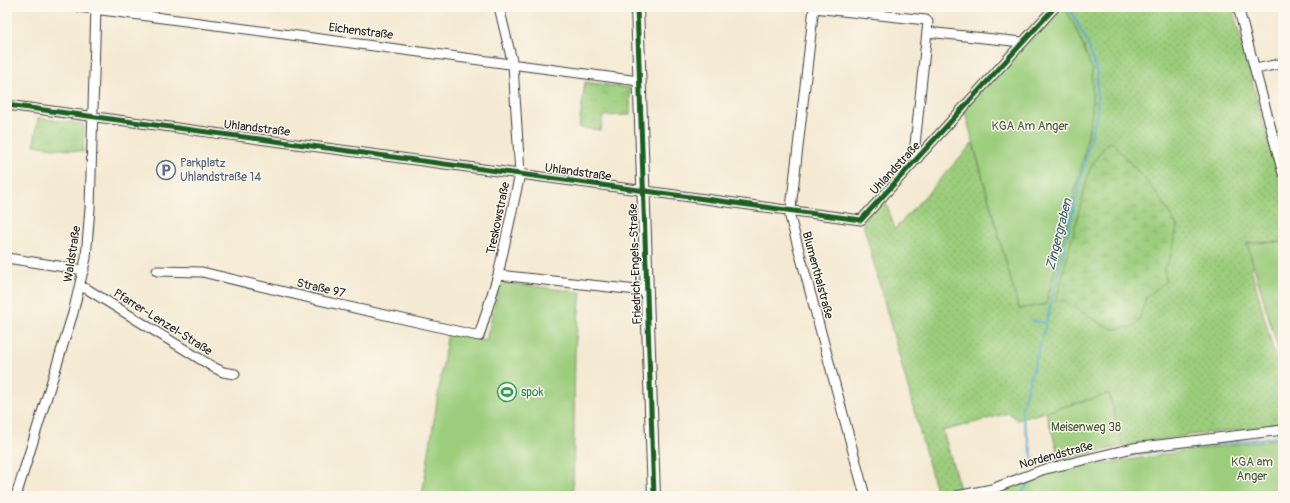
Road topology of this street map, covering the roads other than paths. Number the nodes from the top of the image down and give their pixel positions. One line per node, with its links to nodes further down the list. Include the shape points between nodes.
1 (79, 7): 7 (street, Eichenstraße)
2 (498, 7): 11 (street, Treskowstraße)
3 (636, 7): 13 (main road, Friedrich-Engels-Straße)
4 (814, 7): 8 (street, via 926,20); 20 (street, Blumenthalstraße)
5 (1055, 7): 9 (street, Uhlandstraße)
6 (1238, 7): 12 (street)
7 (96, 8): 11 (street, Eichenstraße); 15 (street, Waldstraße)
8 (927, 32): 9 (street); 16 (street, via 914,154)
9 (1022, 42): 16 (street, Uhlandstraße)
10 (1283, 63): 12 (street)
11 (513, 65): 13 (street, Eichenstraße); 18 (street, Treskowstraße)
12 (1256, 70): 17 (street)
13 (639, 81): 19 (main road, Friedrich-Engels-Straße)
14 (7, 105): 15 (street, Uhlandstraße)
15 (94, 117): 18 (street, Uhlandstraße); 22 (street, Waldstraße, via 88,245)
16 (918, 158): 20 (street, Uhlandstraße, via 861,220)
17 (1283, 173)
18 (520, 174): 19 (street, Uhlandstraße); 24 (street, Treskowstraße)
19 (643, 190): 20 (street, Uhlandstraße); 26 (main road, Friedrich-Engels-Straße)
20 (790, 210): 32 (street, Blumenthalstraße, via 802,266)
21 (7, 258): 22 (street)
22 (84, 270): 25 (street, Waldstraße)
23 (156, 271): 27 (street, Straße 97, via 202,272)
24 (498, 275): 26 (street); 27 (street, Treskowstraße)
25 (80, 287): 28 (street, Pfarrer-Lenzel-Straße, via 213,367); 30 (street, Waldstraße)
26 (646, 291): 31 (main road, Friedrich-Engels-Straße)
27 (479, 336)
28 (235, 374)
29 (1283, 430): 33 (street, Nordendstraße, via 1133,448 1042,470 992,489)
30 (16, 496)
31 (654, 496)
32 (865, 496)
33 (957, 496)

